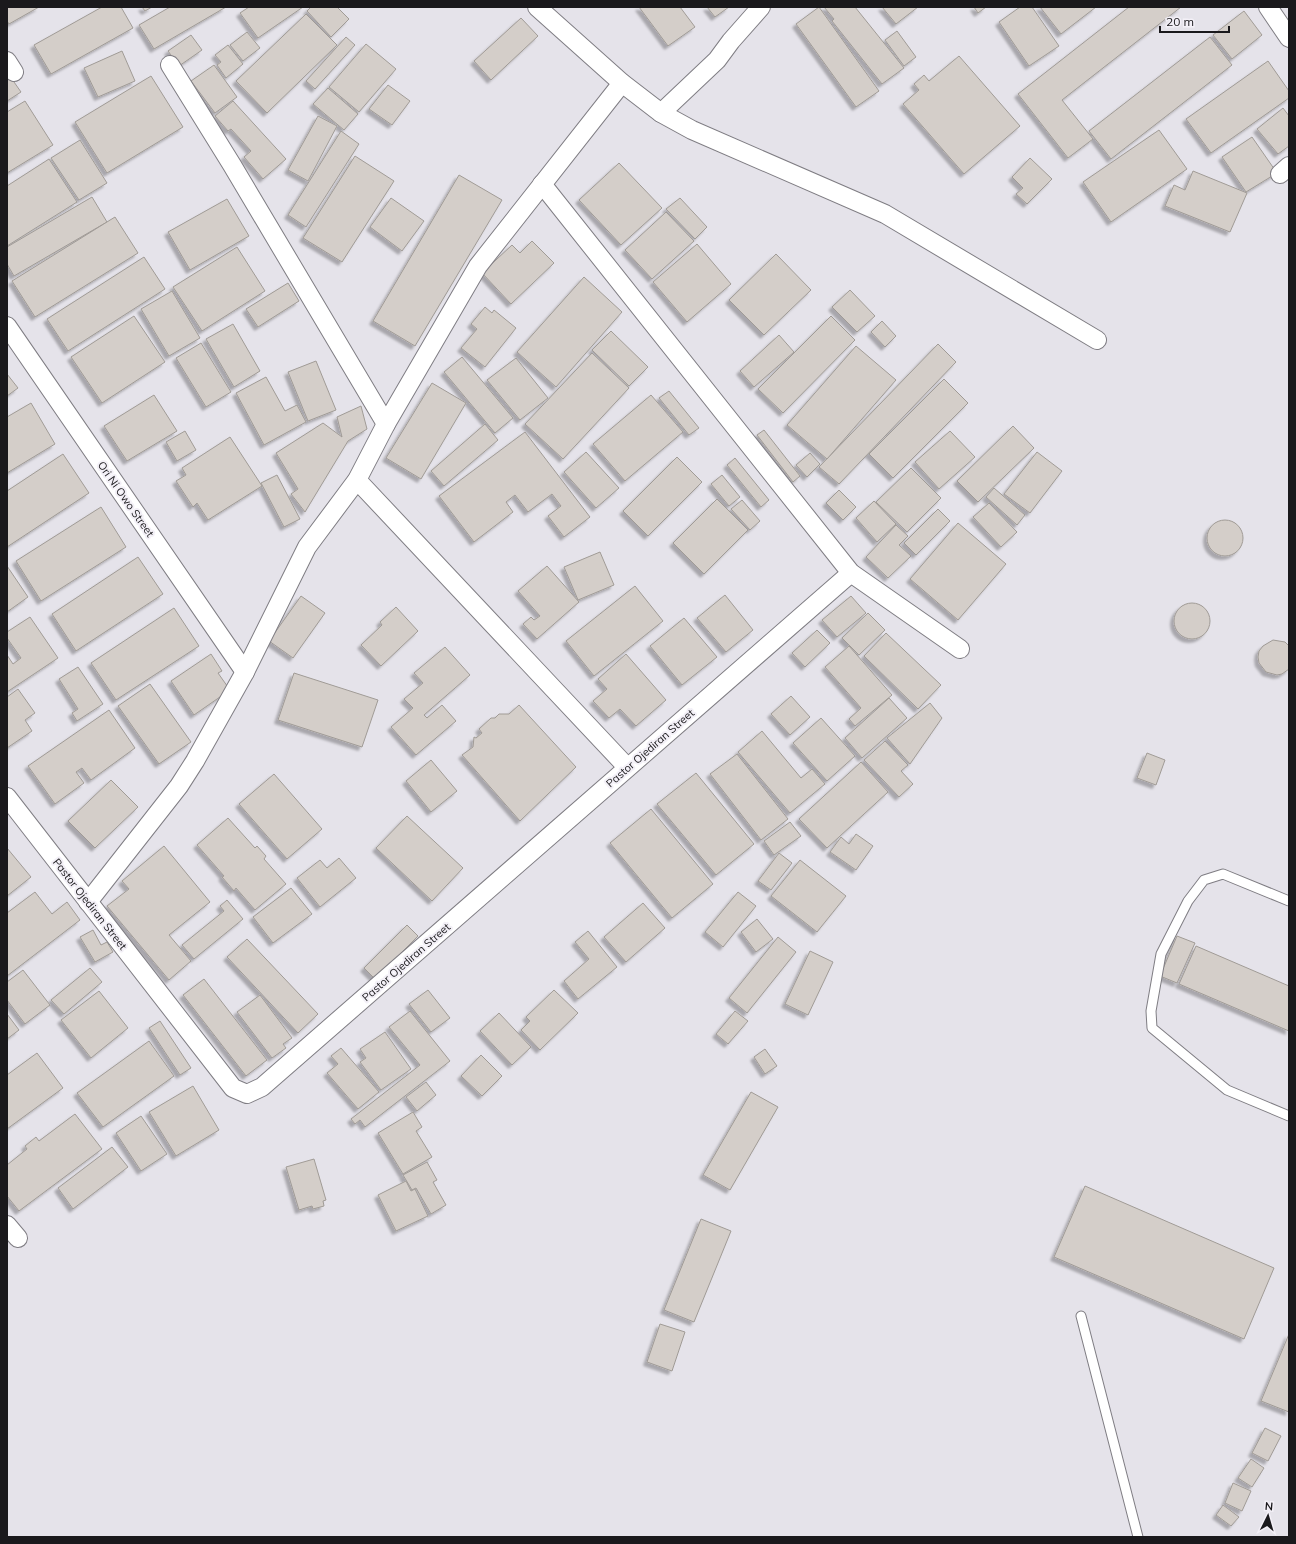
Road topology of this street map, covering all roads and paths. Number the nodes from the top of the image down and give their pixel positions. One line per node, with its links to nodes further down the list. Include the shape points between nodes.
1 (537, 7): 6 (street)
2 (761, 7): 7 (street, via 717,60)
3 (1268, 7): 4 (street)
4 (1289, 38)
5 (170, 65): 11 (street)
6 (622, 83): 7 (street); 8 (street)
7 (661, 113): 10 (street, via 692,130 885,214)
8 (542, 184): 11 (street, via 478,266); 13 (street)
9 (7, 326): 15 (street, Ori Ni Owo Street)
10 (1097, 340)
11 (386, 424): 12 (street)
12 (357, 480): 15 (street, via 307,548); 16 (street)
13 (852, 572): 14 (street); 16 (street, Pastor Ojediran Street)
14 (960, 649)
15 (245, 672): 19 (street, via 179,786)
16 (627, 767): 19 (street, Pastor Ojediran Street, via 262,1087 247,1094 233,1088)
17 (7, 797): 19 (street, Pastor Ojediran Street)
18 (1289, 901): 20 (lane, via 1223,874 1204,880 1188,901 1161,954 1150,1010 1152,1028 1227,1090)
19 (88, 902)
20 (1289, 1116)
21 (1081, 1316): 22 (lane)
22 (1138, 1537)

